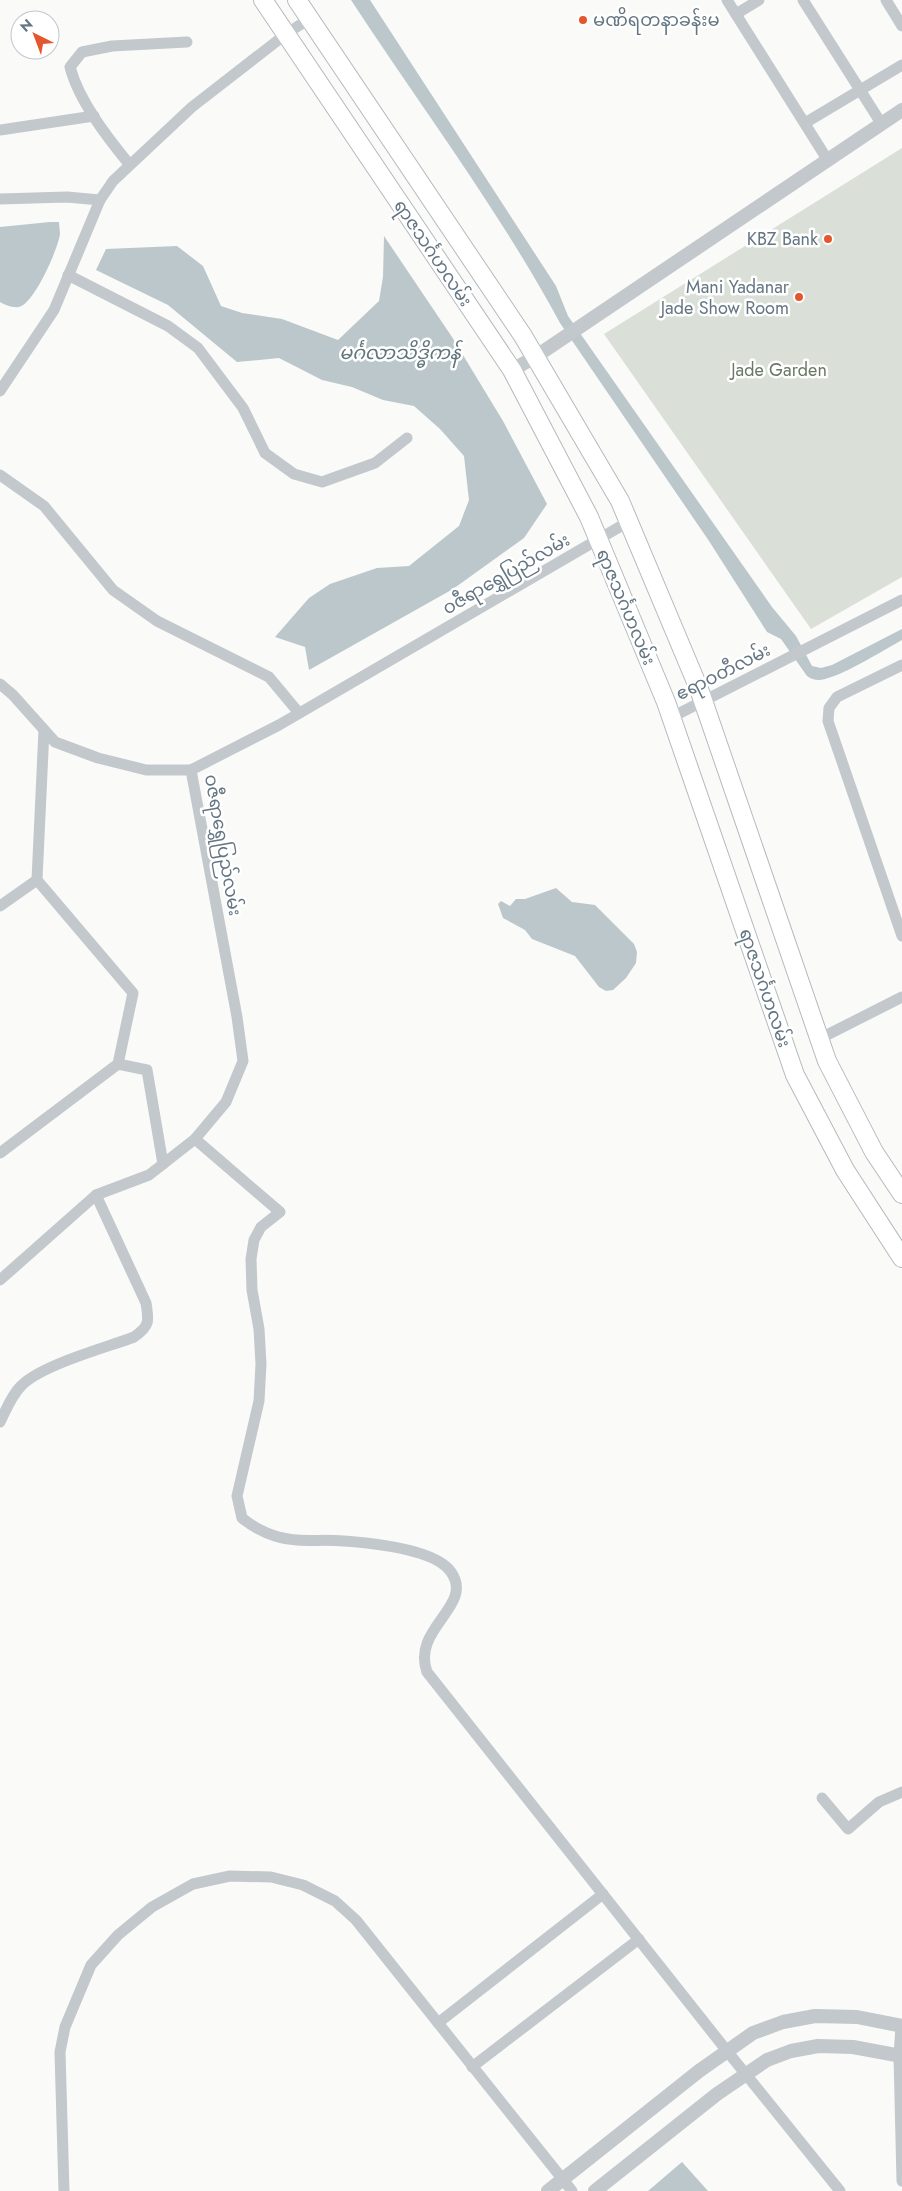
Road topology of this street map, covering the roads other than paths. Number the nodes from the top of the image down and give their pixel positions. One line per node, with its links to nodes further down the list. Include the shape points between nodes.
1 (263, 0): 10 (main road, ရာဇသင်္ဂဟလမ်း)
2 (297, 0): 8 (main road, ရာဇသင်္ဂဟလမ်း)
3 (727, 0): 7 (street)
4 (759, 0): 7 (street)
5 (803, 0): 13 (street)
6 (886, 0): 9 (street)
7 (736, 14): 16 (street)
8 (309, 19): 10 (street); 24 (main road, ရာဇသင်္ဂဟလမ်း)
9 (902, 26)
10 (286, 34): 20 (street, via 192,107); 25 (main road, ရာဇသင်္ဂဟလမ်း)
11 (187, 42): 15 (street, via 112,46 82,52 70,67 73,79)
12 (902, 65): 13 (street)
13 (860, 90): 16 (street); 17 (street)
14 (902, 110): 17 (street)
15 (94, 116): 18 (street); 20 (street)
16 (805, 123): 19 (street)
17 (881, 123): 19 (street)
18 (0, 130)
19 (827, 159): 24 (street)
20 (129, 164): 22 (street)
21 (0, 199): 22 (street, via 67,197)
22 (100, 200): 23 (street)
23 (68, 275): 26 (street, via 54,310); 27 (street, via 168,326 198,348 243,408 265,453 294,474 322,482 375,463)
24 (535, 357): 25 (street); 29 (main road, ရာဇသင်္ဂဟလမ်း, via 620,501)
25 (512, 370): 30 (main road, ရာဇသင်္ဂဟလမ်း, via 589,517)
26 (0, 391)
27 (407, 438)
28 (0, 475): 35 (street, via 44,506 113,590 157,621 269,677)
29 (628, 522): 30 (street, ဝဇီရာရွှေပြည်လမ်း); 34 (main road, ရာဇသင်္ဂဟလမ်း)
30 (598, 541): 35 (street, ဝဇီရာရွှေပြည်လမ်း); 36 (main road, ရာဇသင်္ဂဟလမ်း)
31 (902, 600): 34 (street, ဧရာဝတီလမ်း)
32 (902, 665): 41 (street, via 837,697 829,708 828,721)
33 (0, 684): 37 (street)
34 (703, 702): 36 (street, ဧရာဝတီလမ်း); 43 (main road, ရာဇသင်္ဂဟလမ်း)
35 (299, 713): 38 (street, ဝဇီရာရွှေပြည်လမ်း)
36 (672, 717): 50 (main road, ရာဇသင်္ဂဟလမ်း, via 795,1075 844,1170)
37 (44, 730): 38 (street, via 55,742 98,758 146,770); 39 (street)
38 (191, 770): 45 (street, ဝဇီရာရွှေပြည်လမ်း, via 243,1061 226,1102)
39 (37, 880): 40 (street); 44 (street, via 133,993)
40 (0, 906)
41 (902, 936)
42 (902, 997): 43 (street)
43 (819, 1039): 48 (main road, ရာဇသင်္ဂဟလမ်း, via 874,1152)
44 (118, 1064): 46 (street); 47 (street, via 147,1070)
45 (195, 1139): 47 (street, ဝဇီရာရွှေပြည်လမ်း); 55 (street, via 280,1212 261,1227 254,1240 251,1259 261,1364 259,1401 237,1496 242,1518 257,1529 276,1536 369,1544 413,1552 438,1561 451,1572 457,1586 456,1600 437,1623 426,1646 424,1662 427,1672)
46 (0, 1152)
47 (163, 1164): 49 (street, ဝဇီရာရွှေပြည်လမ်း, via 149,1175)
48 (902, 1194)
49 (96, 1195): 51 (street, ဝဇီရာရွှေပြည်လမ်း); 52 (street, via 146,1303 149,1320 144,1330 134,1338 52,1367 22,1384)
50 (902, 1258)
51 (0, 1280)
52 (0, 1422)
53 (902, 1792): 54 (street, via 879,1802 848,1829)
54 (822, 1798)
55 (603, 1894): 56 (street); 57 (street)
56 (638, 1939): 59 (street); 61 (street)
57 (438, 2023): 61 (street); 65 (street, via 356,1920 335,1902 303,1885 271,1877 230,1876 193,1884 152,1907 118,1935 91,1965 77,1996 60,2052)
58 (901, 2026): 59 (street, via 857,2017 815,2016 783,2022 753,2033); 60 (street)
59 (727, 2052): 62 (street); 63 (street)
60 (901, 2056): 62 (street, via 853,2047 818,2046 767,2060); 64 (street)
61 (472, 2067): 63 (street)
62 (746, 2074): 68 (street); 69 (street)
63 (562, 2180): 66 (street); 67 (street)
64 (902, 2181)
65 (64, 2191)
66 (548, 2191)
67 (572, 2191)
68 (595, 2191)
69 (840, 2191)

